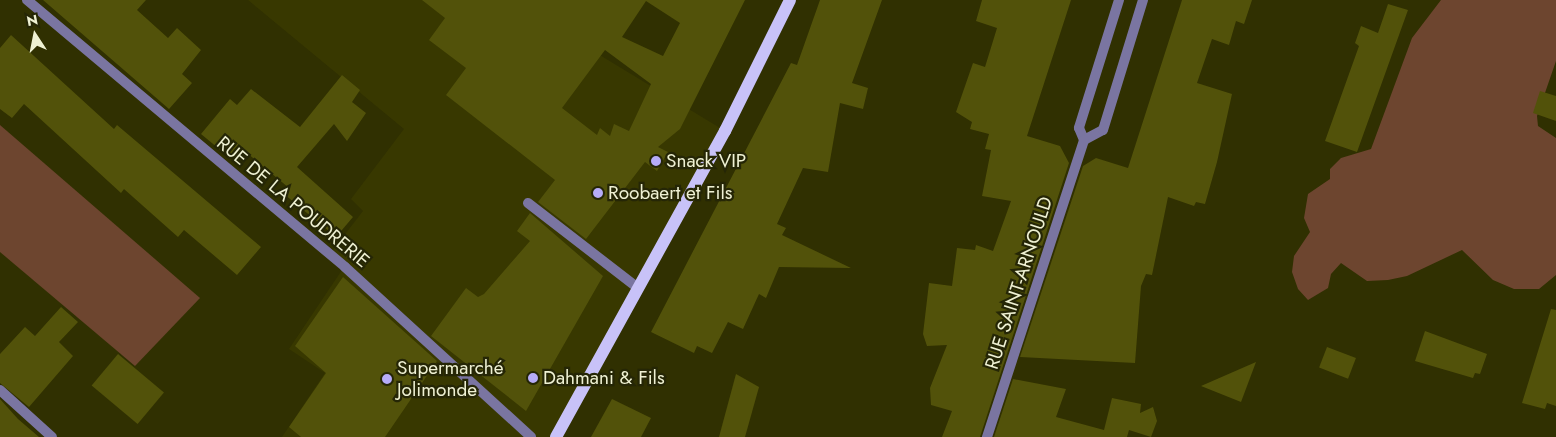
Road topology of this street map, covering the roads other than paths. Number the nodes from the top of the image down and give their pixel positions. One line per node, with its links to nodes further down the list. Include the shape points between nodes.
1 (27, 0): 10 (street, RUE DE LA POUDRERIE, via 345,267)
2 (790, 0): 7 (main road)
3 (1119, 0): 5 (street, via 1079,128)
4 (1143, 0): 5 (street, via 1103,130)
5 (1084, 140): 12 (street, RUE SAINT-ARNOULD)
6 (528, 203): 7 (street)
7 (638, 288): 11 (main road)
8 (0, 390): 9 (street)
9 (52, 437)
10 (531, 437)
11 (556, 437)
12 (987, 437)

